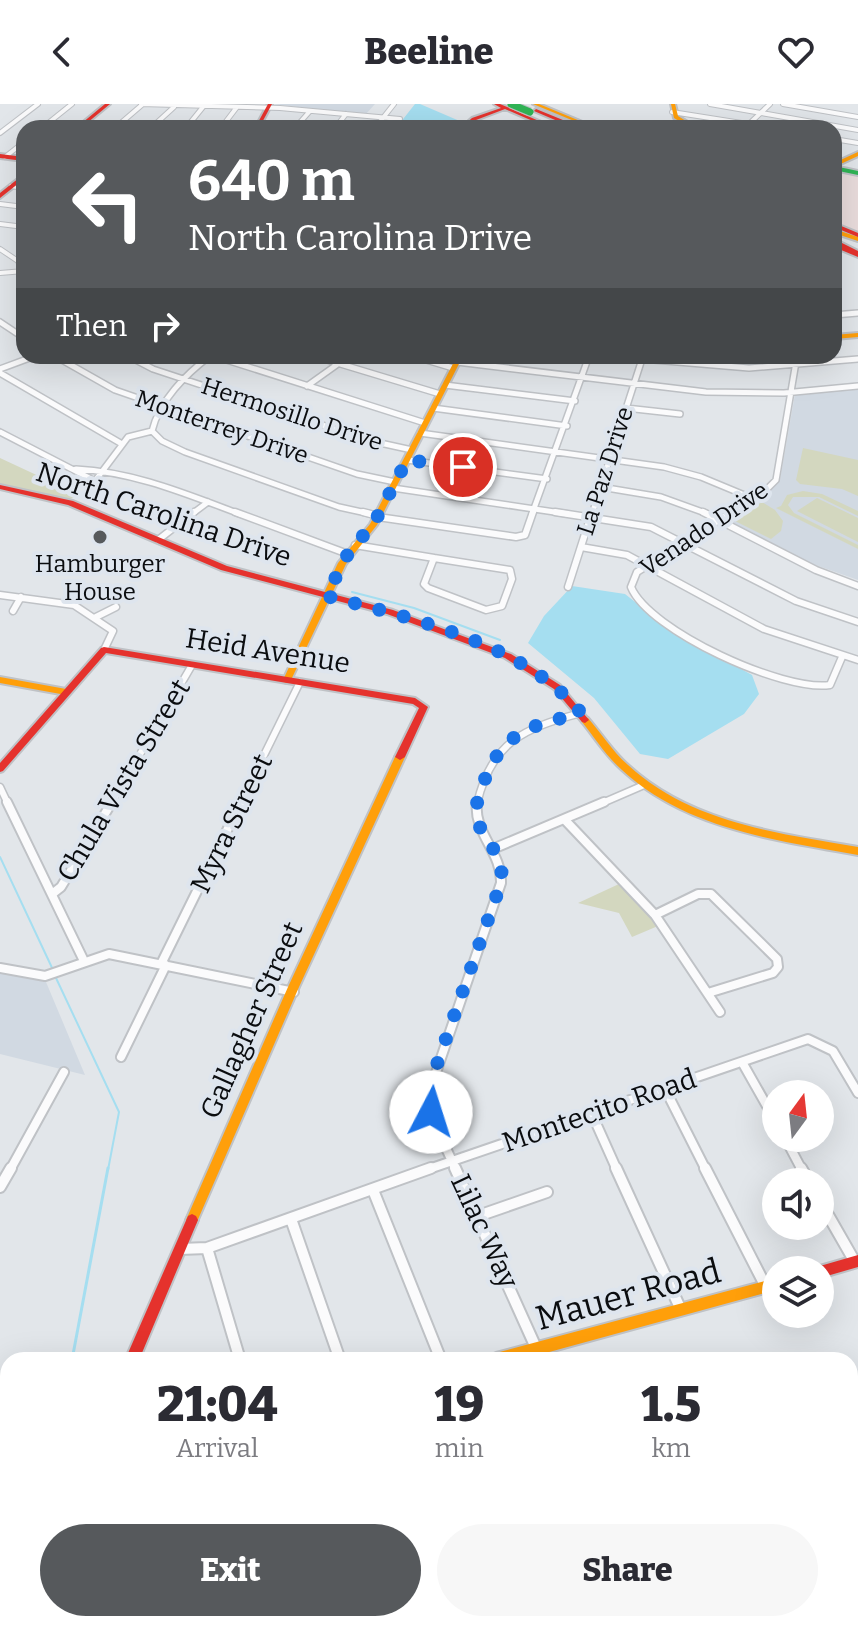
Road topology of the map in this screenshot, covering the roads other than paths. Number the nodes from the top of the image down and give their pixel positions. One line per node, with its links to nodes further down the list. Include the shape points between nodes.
1 (38, 104): 21 (street)
2 (72, 104): 22 (street)
3 (108, 104): 23 (main road)
4 (142, 104): 10 (street); 24 (street)
5 (394, 104): 19 (street)
6 (710, 104): 16 (street)
7 (770, 104): 16 (street)
8 (783, 104): 18 (street)
9 (270, 106): 12 (street); 15 (street)
10 (174, 107): 11 (street); 25 (street)
11 (203, 107): 12 (street); 26 (street)
12 (237, 107): 27 (street)
13 (673, 108): 34 (street)
14 (509, 109): 30 (main road); 31 (main road); 32 (main road); 33 (main road)
15 (310, 111): 17 (street); 28 (street)
16 (761, 113): 35 (street); 36 (street)
17 (346, 114): 19 (street); 29 (street)
18 (858, 117)
19 (383, 118): 20 (street)
20 (400, 119)
21 (17, 120)
22 (52, 120)
23 (88, 120)
24 (124, 120)
25 (160, 120)
26 (192, 120)
27 (227, 120)
28 (302, 120)
29 (341, 120)
30 (534, 120)
31 (544, 120)
32 (549, 120)
33 (559, 120)
34 (722, 120)
35 (753, 120)
36 (801, 120)
37 (16, 121): 38 (street)
38 (0, 133)
39 (845, 162): 40 (main road)
40 (858, 173)
41 (842, 241): 42 (main road)
42 (858, 254)
43 (69, 364): 65 (street, Monterrey Drive, via 108,387)
44 (148, 364): 58 (street, Hermosillo Drive)
45 (203, 364): 58 (street)
46 (237, 364): 60 (street)
47 (337, 364): 60 (street)
48 (342, 364): 62 (street)
49 (456, 364): 62 (main road)
50 (473, 364): 57 (street)
51 (587, 364): 57 (street)
52 (640, 364): 59 (street, La Paz Drive)
53 (698, 364): 55 (street)
54 (814, 364): 55 (street)
55 (796, 366): 63 (street, Venado Drive)
56 (0, 371): 73 (street)
57 (584, 378): 59 (street); 64 (street)
58 (185, 379): 65 (street); 75 (street, Hermosillo Drive)
59 (634, 384): 63 (street, via 706,392); 67 (street, La Paz Drive)
60 (307, 386): 70 (street)
61 (858, 386): 63 (street)
62 (442, 389): 64 (street); 66 (main road)
63 (793, 392): 83 (street, Venado Drive, via 780,473)
64 (575, 401): 69 (street)
65 (164, 407): 71 (street); 80 (street, Monterrey Drive)
66 (433, 408): 69 (street); 70 (main road)
67 (626, 408): 68 (street); 76 (street, La Paz Drive)
68 (680, 414)
69 (567, 426): 74 (street)
70 (423, 428): 74 (street); 75 (main road)
71 (152, 431): 73 (street, via 131,435); 86 (street, via 196,456)
72 (0, 432): 77 (street)
73 (122, 444): 78 (street)
74 (557, 452): 76 (street); 79 (street)
75 (409, 455): 79 (street, Hermosillo Drive); 80 (main road)
76 (609, 459): 82 (street, La Paz Drive); 83 (street, via 685,472)
77 (76, 469): 78 (street); 78 (street, via 95,481)
78 (102, 470): 84 (street)
79 (547, 479): 85 (street)
80 (394, 485): 85 (street, Monterrey Drive); 86 (main road)
81 (0, 487): 89 (main road, North Carolina Drive, via 70,503)
82 (601, 487): 87 (street, La Paz Drive); 88 (street, via 670,499)
83 (754, 499): 88 (street, Venado Drive)
84 (208, 502): 89 (street); 92 (street)
85 (536, 508): 86 (street, via 523,536); 87 (street, Monterrey Drive)
86 (378, 516): 92 (main road)
87 (591, 516): 90 (street, Monterrey Drive, via 651,527); 91 (street, La Paz Drive)
88 (719, 520): 90 (street, Venado Drive); 95 (street)
89 (158, 540): 98 (main road, North Carolina Drive, via 224,568)
90 (684, 542): 94 (street, Venado Drive); 103 (street, Monterrey Drive, via 796,601)
91 (581, 547): 94 (street, via 627,555); 96 (street, La Paz Drive)
92 (352, 549): 93 (street); 98 (main road)
93 (434, 558): 93 (street, via 510,570 502,606 486,610 428,588 424,582)
94 (648, 565): 105 (street, via 764,629); 105 (street, Venado Drive, via 632,578 637,601 737,660 818,689 830,685)
95 (858, 586)
96 (568, 587)
97 (0, 595): 99 (street)
98 (326, 596): 109 (main road); 112 (main road, North Carolina Drive, via 409,618 508,656 545,677)
99 (21, 597): 101 (street); 102 (street, via 74,605)
100 (116, 607): 102 (street)
101 (13, 611)
102 (96, 617): 104 (street, via 114,634)
103 (858, 622)
104 (104, 650): 107 (main road, Heid Avenue); 110 (main road)
105 (842, 657): 106 (street)
106 (858, 660)
107 (192, 665): 109 (main road, Heid Avenue); 119 (street, Chula Vista Street, via 82,853)
108 (0, 680): 110 (main road)
109 (294, 681): 111 (main road, Heid Avenue); 122 (street, Myra Street)
110 (66, 692): 113 (main road)
111 (423, 705): 124 (main road, Gallagher Street)
112 (581, 713): 114 (main road, North Carolina Drive, via 615,758); 117 (street, Lilac Way, via 529,728 499,749 476,806 480,828)
113 (0, 769)
114 (644, 785): 116 (street); 118 (main road, North Carolina Drive, via 718,823)
115 (0, 787): 119 (street)
116 (565, 820): 117 (street); 120 (street)
117 (495, 848): 134 (street, Lilac Way, via 501,883 429,1093 431,1112)
118 (858, 851)
119 (52, 894): 121 (street)
120 (655, 915): 125 (street); 125 (street, via 698,894 711,894 777,959 773,973)
121 (84, 961): 122 (street, via 109,954); 123 (street, via 51,974)
122 (164, 964): 124 (street); 127 (street, Myra Street)
123 (0, 968)
124 (294, 992): 142 (main road, Gallagher Street)
125 (708, 993): 126 (street)
126 (720, 1012)
127 (121, 1057)
128 (742, 1062): 130 (street, Montecito Road); 131 (street, Montecito Road, via 819,1040 831,1049); 132 (street)
129 (64, 1072): 135 (street)
130 (664, 1087): 133 (street, Montecito Road); 145 (street)
131 (858, 1093)
132 (762, 1097)
133 (591, 1112): 134 (street, Montecito Road); 147 (street)
134 (452, 1161): 136 (street, Montecito Road); 138 (street, Lilac Way)
135 (0, 1187)
136 (373, 1190): 139 (street, Montecito Road); 152 (street)
137 (547, 1192): 138 (street)
138 (478, 1216): 148 (street, Lilac Way)
139 (291, 1219): 141 (street, Montecito Road); 151 (street)
140 (834, 1225): 143 (street)
141 (207, 1248): 142 (street, Montecito Road); 150 (street)
142 (180, 1249): 149 (main road, Gallagher Street)
143 (856, 1262): 144 (main road)
144 (834, 1268)
145 (762, 1269)
146 (762, 1288): 147 (main road, Mauer Road)
147 (681, 1311): 148 (main road, Mauer Road)
148 (537, 1350): 153 (main road, Mauer Road)
149 (135, 1352)
150 (238, 1352)
151 (337, 1352)
152 (438, 1352)
153 (529, 1352)

